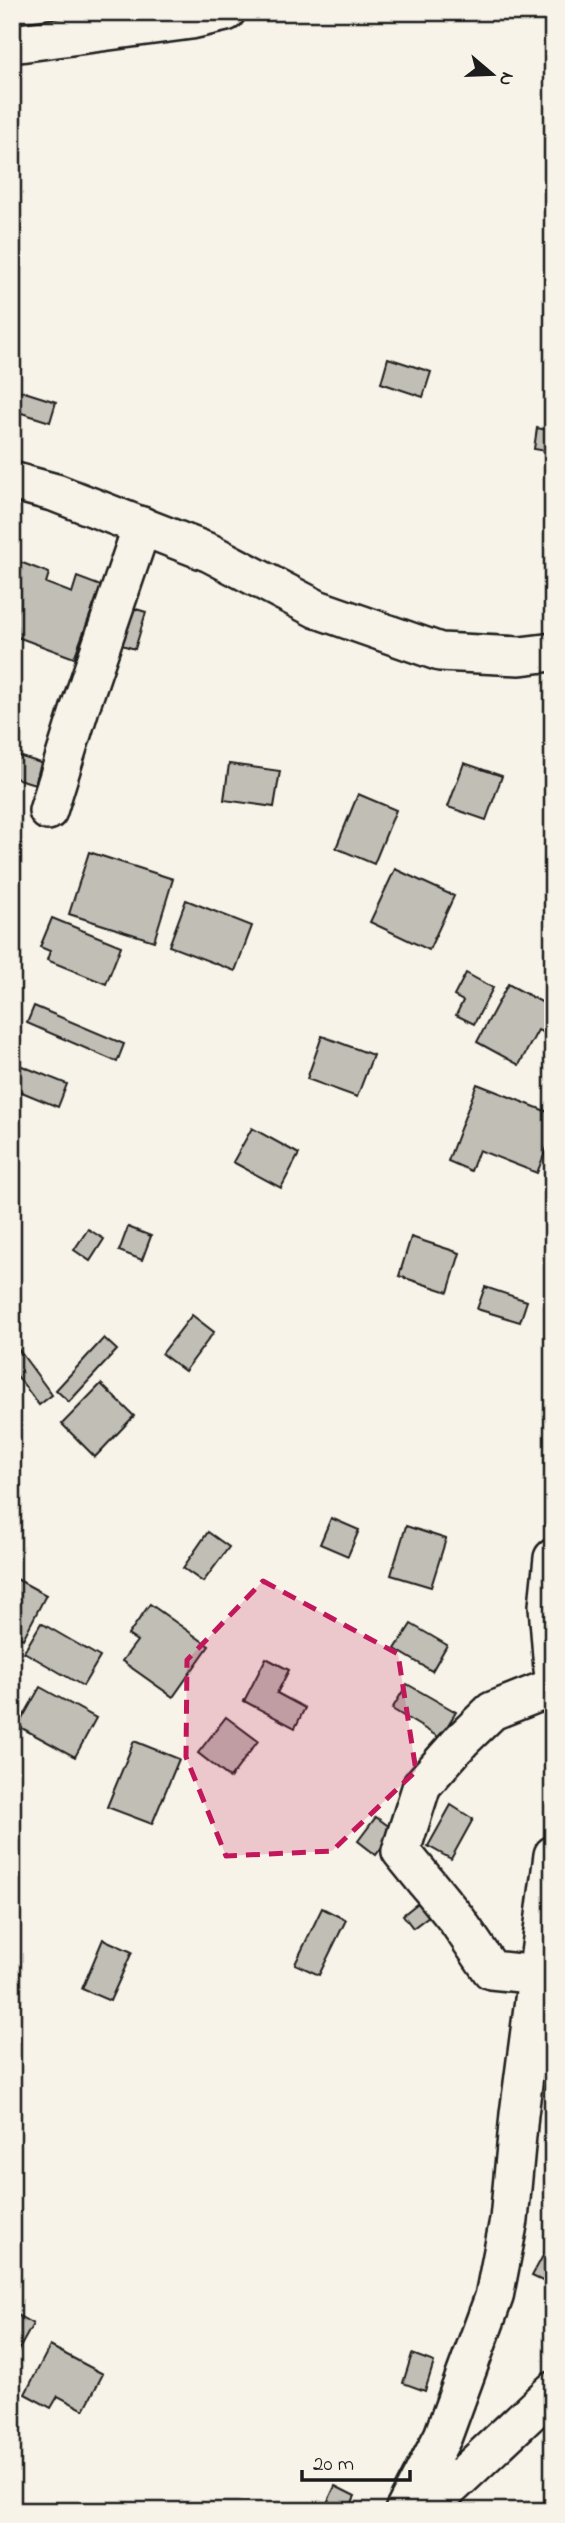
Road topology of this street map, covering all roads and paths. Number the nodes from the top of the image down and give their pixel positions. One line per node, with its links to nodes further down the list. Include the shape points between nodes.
1 (226, 12): 2 (street, via 191,20)
2 (63, 24): 3 (street)
3 (12, 44)
4 (12, 481): 5 (street)
5 (142, 526): 6 (street, via 210,553 317,609 440,652 520,656); 7 (street)
6 (553, 652)
7 (48, 811)
8 (553, 1558): 9 (street, via 548,1606)
9 (553, 1669)
10 (553, 1687): 12 (street, via 492,1710 462,1740 422,1785 401,1852 491,1970)
11 (553, 1855): 12 (street)
12 (545, 1978): 14 (street, via 519,2113 509,2220 494,2297 443,2436)
13 (553, 2391): 15 (street)
14 (404, 2511)
15 (425, 2511)

